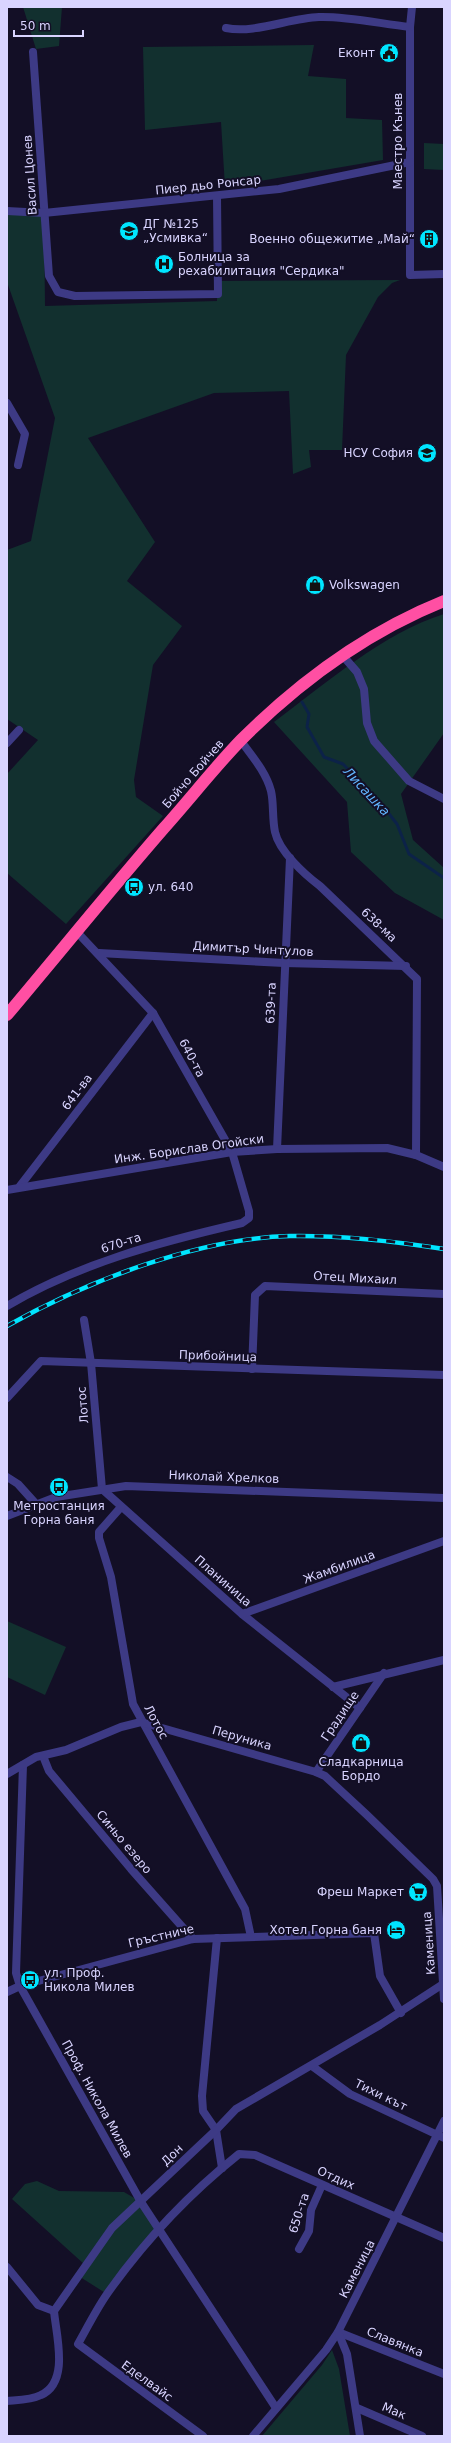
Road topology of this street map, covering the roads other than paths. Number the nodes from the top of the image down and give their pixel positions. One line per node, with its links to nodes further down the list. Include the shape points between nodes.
1 (412, 7): 2 (street, Маестро Кънев)
2 (410, 27): 3 (street, via 320,16 236,30); 5 (street, Маестро Кънев)
3 (226, 28)
4 (33, 52): 8 (street, Васил Цонев)
5 (410, 162): 6 (street, Пиер дьо Ронсар, via 279,189); 9 (street, Маестро Кънев, via 410,275)
6 (216, 196): 8 (street, Пиер дьо Ронсар); 8 (street, Васил Цонев, via 218,294 75,296 58,292 49,276)
7 (7, 212): 8 (street, Пиер дьо Ронсар)
8 (44, 213)
9 (444, 274)
10 (7, 403): 11 (street, via 25,434)
11 (18, 465)
12 (444, 601): 13 (highway, Бойчо Бойчев, via 387,628)
13 (343, 656): 15 (highway, Бойчо Бойчев, via 323,668); 17 (street, via 357,672 364,689 367,723 374,741 409,781)
14 (19, 730): 16 (street)
15 (240, 741): 18 (street, 638-ма, via 264,775 271,792 275,834); 19 (highway, Бойчо Бойчев)
16 (7, 743)
17 (444, 799)
18 (290, 858): 21 (street, 639-та); 22 (street, 638-ма)
19 (76, 931): 20 (street, 640-та); 24 (highway, Бойчо Бойчев)
20 (99, 953): 21 (street, Димитър Чинтулов); 23 (street, 640-та)
21 (284, 964): 22 (street, Димитър Чинтулов); 25 (street, 639-та)
22 (406, 966): 27 (street, 638-ма, via 418,979)
23 (153, 1013): 26 (street, 640-та); 29 (street, 641-ва)
24 (7, 1015)
25 (277, 1149): 26 (street, Инж. Борислав Огойски); 27 (street, Инж. Борислав Огойски, via 370,1146)
26 (232, 1152): 29 (street, Инж. Борислав Огойски); 31 (street, 640-та)
27 (416, 1155): 28 (street, Инж. Борислав Огойски)
28 (444, 1167)
29 (20, 1186): 30 (street, Инж. Борислав Огойски)
30 (7, 1190)
31 (249, 1218): 33 (street, 670-та, via 242,1223 121,1254 41,1286)
32 (444, 1294): 36 (street, Отец Михаил, via 264,1286 255,1295)
33 (7, 1306)
34 (84, 1320): 35 (street, Лотос)
35 (91, 1363): 36 (street, Прибойница); 38 (street, Прибойница, via 41,1361); 40 (street, Лотос)
36 (252, 1369): 37 (street, Прибойница)
37 (444, 1375)
38 (7, 1398)
39 (7, 1476): 42 (street)
40 (102, 1489): 41 (street, Николай Хрелков, via 142,1486); 42 (street, Николай Хрелков, via 56,1497); 43 (street, Планиница)
41 (444, 1498)
42 (36, 1504): 44 (street, Николай Хрелков)
43 (121, 1507): 46 (street, Планиница); 51 (street, Лотос, via 99,1532 99,1538 111,1577 132,1700)
44 (7, 1516)
45 (444, 1541): 46 (street, Жамбилица)
46 (242, 1614): 49 (street, Планиница)
47 (444, 1660): 48 (street)
48 (384, 1673): 49 (street); 50 (street, Градище)
49 (333, 1686): 50 (street, Планиница)
50 (360, 1708): 54 (street, Градище)
51 (142, 1722): 52 (street, Перуника, via 120,1727 66,1750); 54 (street, Перуника); 57 (street, Лотос, via 245,1909)
52 (43, 1756): 53 (street, Перуника, via 31,1759); 59 (street, Синьо езеро, via 49,1771)
53 (23, 1766): 55 (street, Перуника); 61 (street, Проф. Никола Милев, via 16,1973)
54 (316, 1772): 56 (street, Перуника, via 325,1776)
55 (7, 1774)
56 (440, 1886): 60 (street, Каменица)
57 (250, 1937): 58 (street, Гръстниче); 64 (street, Гръстниче, via 374,1933 380,1976)
58 (217, 1938): 59 (street, Гръстниче); 67 (street, via 202,2096 203,2111)
59 (193, 1939): 61 (street, Гръстниче)
60 (443, 1984): 63 (street, Каменица); 64 (street, Дон)
61 (20, 1986): 62 (street, Гръстниче); 71 (street, Проф. Никола Милев)
62 (7, 1992)
63 (444, 1999)
64 (401, 2012): 65 (street, Дон)
65 (312, 2066): 67 (street, Дон, via 236,2109); 68 (street, Тихи кът, via 350,2094)
66 (444, 2121): 68 (street, Каменица)
67 (216, 2130): 69 (street); 71 (street, Дон)
68 (440, 2137): 72 (street, Каменица)
69 (222, 2168): 70 (street, Отдих, via 239,2154 255,2155); 73 (street)
70 (322, 2185): 72 (street, Отдих); 75 (street, 650-та, via 311,2210 309,2231)
71 (141, 2202): 73 (street, Проф. Никола Милев); 77 (street, Дон, via 112,2228 84,2264)
72 (397, 2217): 74 (street, Отдих); 78 (street, Каменица)
73 (159, 2230): 81 (street, Проф. Никола Милев); 83 (street, Еделвайс, via 107,2294 78,2344)
74 (444, 2238)
75 (299, 2249)
76 (7, 2267): 77 (street, via 38,2305)
77 (54, 2311): 80 (street, via 59,2361 55,2380 42,2395)
78 (338, 2332): 79 (street, Славянка); 81 (street, Каменица, via 326,2350); 82 (street, via 346,2354)
79 (444, 2374)
80 (7, 2401)
81 (276, 2408): 84 (street, Каменица)
82 (357, 2408): 85 (street); 86 (street, Мак)
83 (203, 2436)
84 (253, 2436)
85 (360, 2436)
86 (422, 2436)

